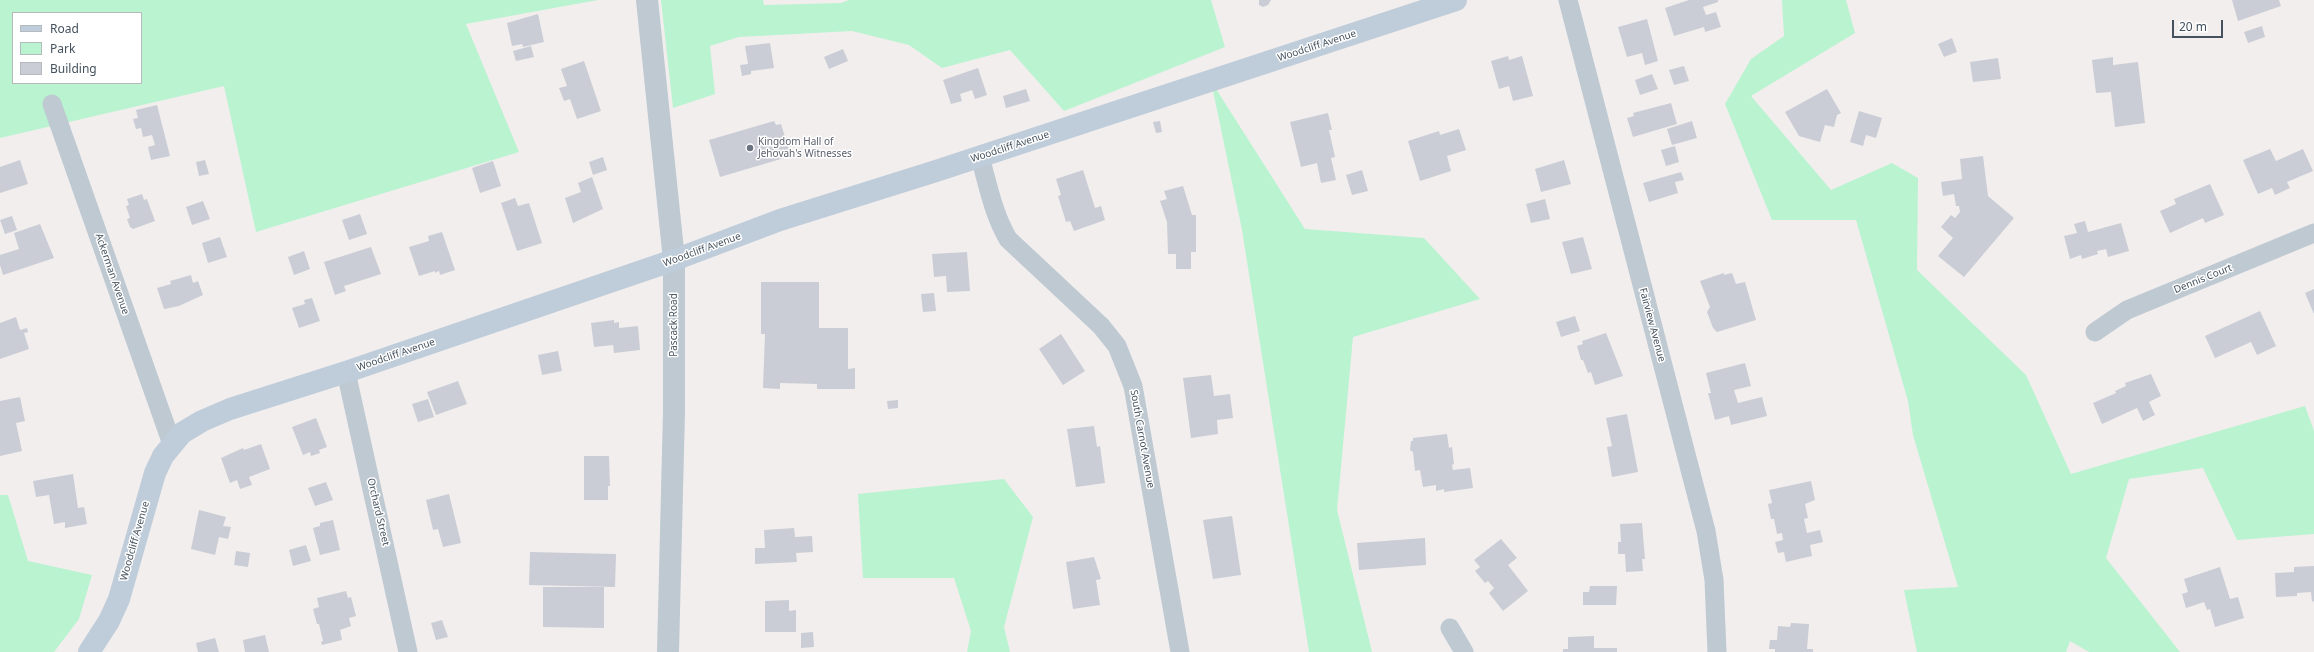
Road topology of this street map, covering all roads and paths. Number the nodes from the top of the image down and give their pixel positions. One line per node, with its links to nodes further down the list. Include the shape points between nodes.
1 (647, 0): 7 (street, Pascack Road)
2 (1456, 0): 5 (main road, Woodcliff Avenue)
3 (1568, 0): 17 (street, Fairview Avenue, via 1706,531 1714,580)
4 (52, 104): 10 (street, Ackerman Avenue)
5 (980, 157): 7 (main road, Woodcliff Avenue, via 780,220); 15 (street, South Carnot Avenue, via 993,206 1008,239 1101,326 1117,346 1133,386)
6 (2314, 233): 8 (street, Dennis Court, via 2127,310)
7 (674, 260): 9 (main road, Woodcliff Avenue); 14 (street, Pascack Road, via 674,411)
8 (2095, 332)
9 (346, 372): 10 (main road, Woodcliff Avenue, via 230,409 182,433); 13 (street, Orchard Street)
10 (172, 444): 12 (main road, Woodcliff Avenue, via 155,473 119,599 110,621)
11 (1450, 628): 16 (street)
12 (89, 652)
13 (408, 652)
14 (668, 652)
15 (1180, 652)
16 (1464, 652)
17 (1717, 652)

